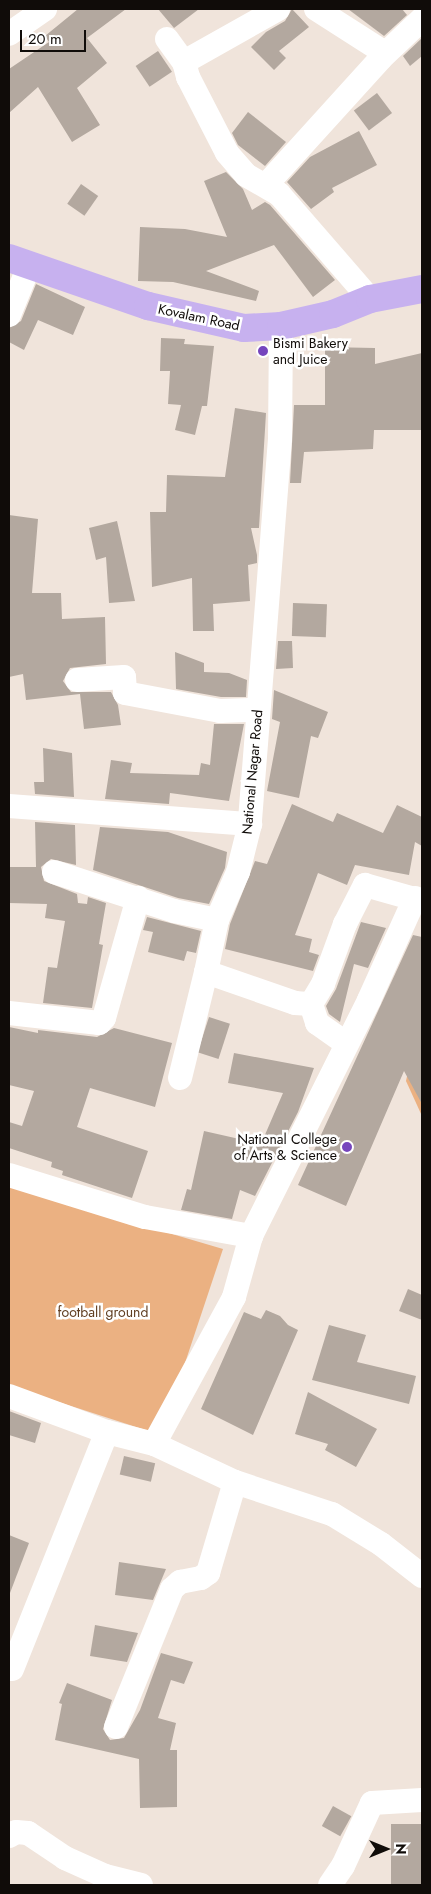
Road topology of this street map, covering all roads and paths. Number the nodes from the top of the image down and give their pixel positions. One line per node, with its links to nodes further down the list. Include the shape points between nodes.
1 (45, 9): 5 (street)
2 (278, 9): 8 (street)
3 (316, 9): 7 (street)
4 (422, 20): 7 (street)
5 (9, 34)
6 (167, 39): 8 (street)
7 (386, 53): 9 (street)
8 (184, 62): 9 (street, via 188,78 227,153 246,175)
9 (266, 185): 12 (street, via 280,194)
10 (19, 262): 13 (street); 14 (main road, Kovalam Road, via 148,306 244,328)
11 (422, 289): 12 (main road, Kovalam Road)
12 (370, 299): 14 (main road, Kovalam Road, via 333,314)
13 (9, 315)
14 (281, 326): 16 (street, National Nagar Road, via 280,439)
15 (77, 680): 16 (street, via 124,677 125,693 220,711)
16 (258, 710): 18 (street, National Nagar Road)
17 (9, 806): 18 (street)
18 (250, 824): 22 (street, National Nagar Road, via 238,872)
19 (54, 872): 20 (street)
20 (138, 898): 22 (street, via 174,911); 25 (street, via 104,1018 99,1023)
21 (419, 900): 24 (street, via 365,885 345,924 324,984); 26 (street)
22 (217, 920): 23 (street, National Nagar Road)
23 (206, 972): 24 (street, via 295,1003); 27 (street, National Nagar Road)
24 (311, 1004): 26 (street, via 316,1023)
25 (9, 1013)
26 (346, 1043): 29 (street)
27 (180, 1078)
28 (9, 1175): 29 (street, via 145,1216)
29 (251, 1236): 32 (street, via 234,1296)
30 (9, 1396): 31 (street)
31 (107, 1432): 32 (street); 35 (street)
32 (154, 1444): 33 (street)
33 (235, 1482): 34 (street, via 332,1514 381,1544); 36 (street, via 208,1573 201,1578 180,1582 172,1589)
34 (422, 1576)
35 (12, 1669)
36 (116, 1728)
37 (422, 1800): 40 (street, via 372,1804 343,1866)
38 (9, 1836): 39 (street, via 16,1832 28,1833 65,1858 105,1876)
39 (141, 1885)
40 (330, 1885)

